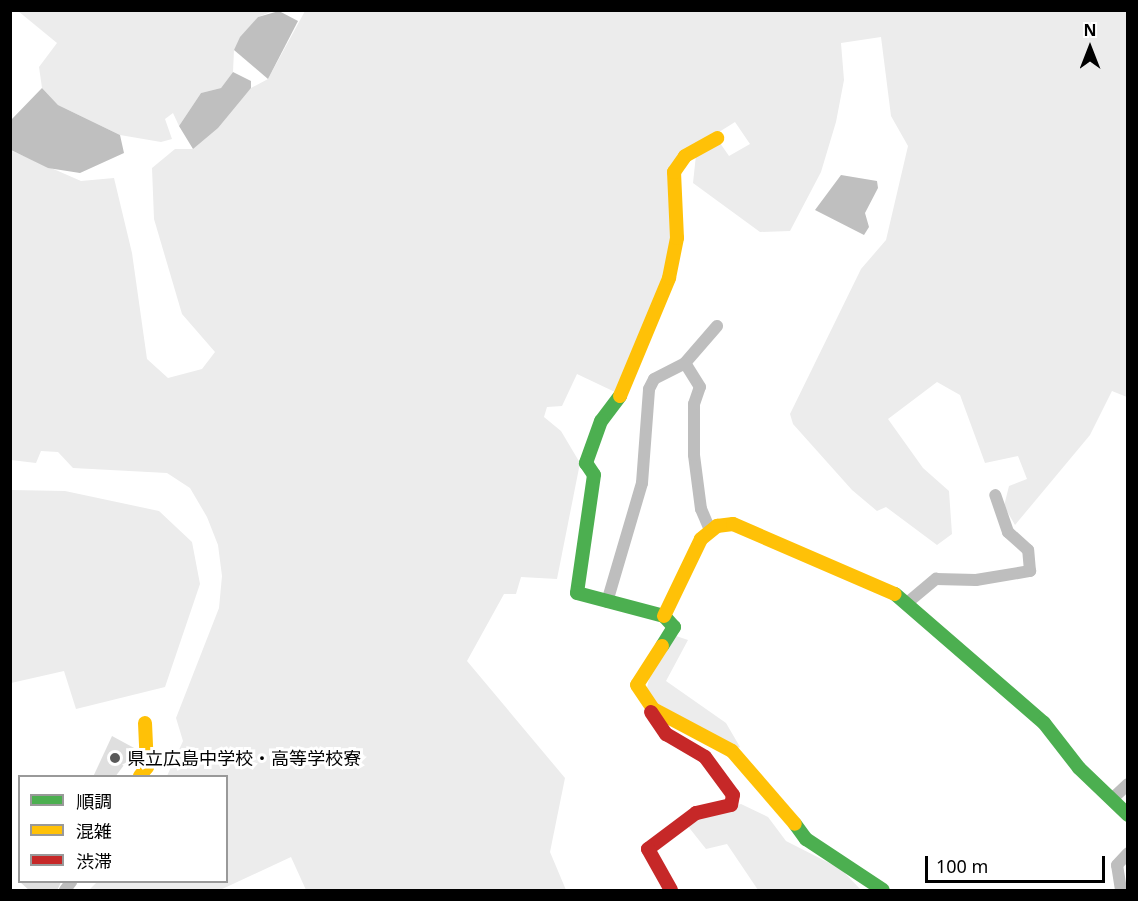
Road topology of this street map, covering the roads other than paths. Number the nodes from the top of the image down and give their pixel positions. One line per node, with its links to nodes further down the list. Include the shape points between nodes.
1 (717, 138): 6 (street, via 685,156 674,172 677,238 669,278 622,393 601,421 586,463 594,475 577,593)
2 (717, 326): 3 (street)
3 (686, 363): 5 (street, via 700,387 694,404 694,455 701,509); 6 (street, via 654,379 650,389 642,483)
4 (995, 495): 7 (street, via 1008,532 1028,550 1030,571 976,580 936,579)
5 (710, 530): 7 (street, via 733,524); 8 (street, via 694,550)
6 (607, 602): 8 (street)
7 (907, 603): 13 (street, via 1044,723)
8 (664, 616): 9 (street, via 674,627 637,685)
9 (653, 709): 16 (street, via 650,713 666,734 705,757 733,795 731,805 696,813 648,849); 17 (street, via 732,750 778,799 806,839)
10 (146, 723): 11 (street, via 147,767)
11 (141, 775)
12 (1128, 784): 13 (street)
13 (1112, 800): 14 (street)
14 (1128, 814)
15 (1128, 853): 18 (street, via 1117,865)
16 (671, 891)
17 (883, 891)
18 (1121, 891)

